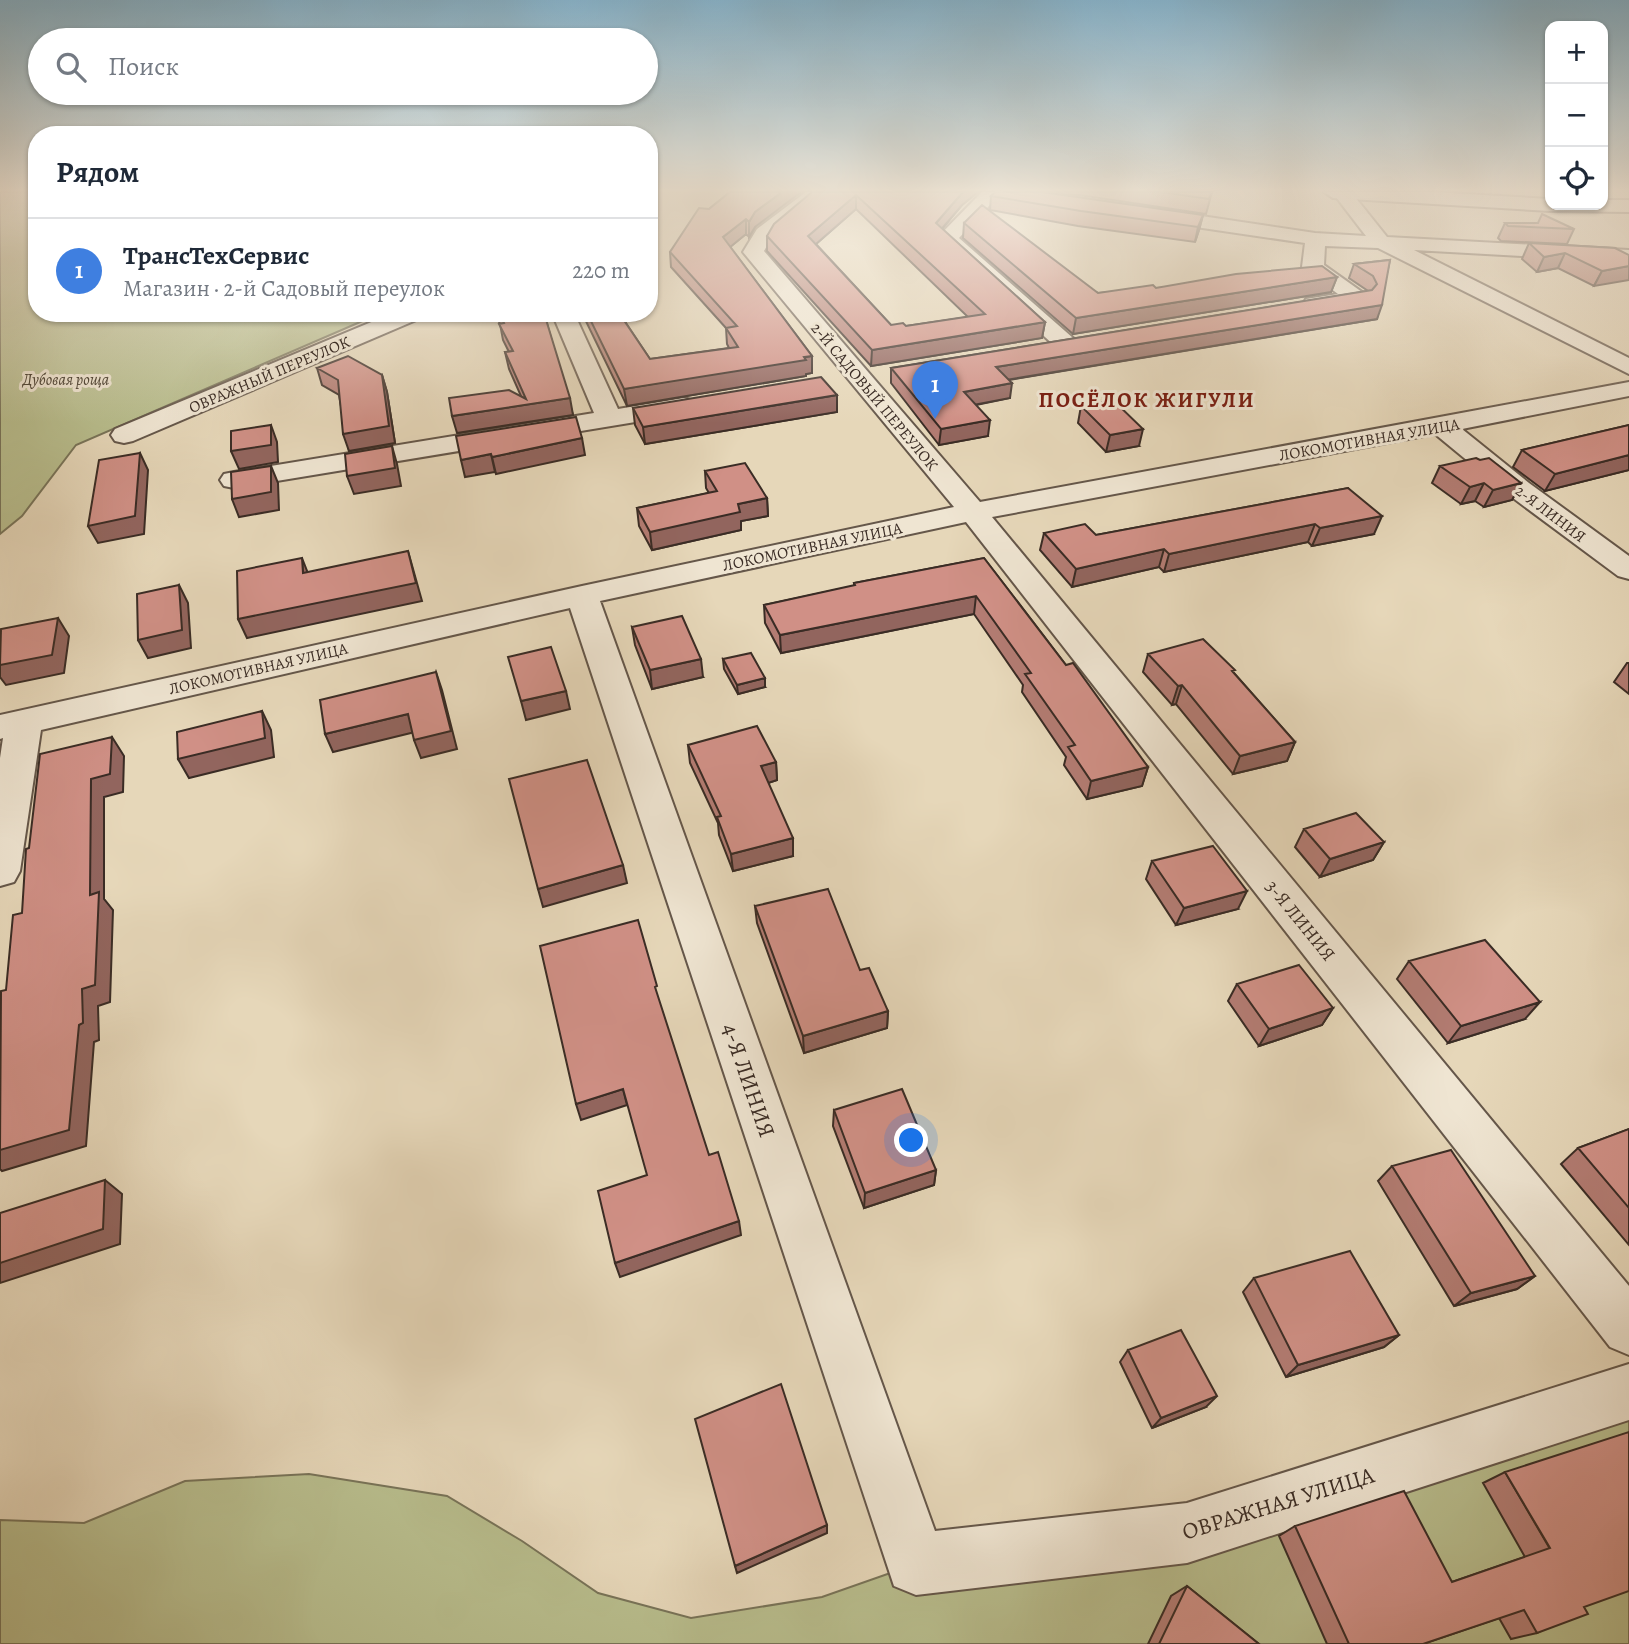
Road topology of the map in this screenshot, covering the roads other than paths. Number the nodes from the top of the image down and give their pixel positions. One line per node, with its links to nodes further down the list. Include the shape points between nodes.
1 (765, 269): 13 (street, 2-Й САДОВЫЙ ПЕРЕУЛОК)
2 (982, 269): 9 (street)
3 (1316, 269): 5 (street, via 1358,297)
4 (1434, 269): 11 (street)
5 (1292, 307)
6 (392, 322): 18 (street, ОВРАЖНЫЙ ПЕРЕУЛОК)
7 (567, 322): 16 (street)
8 (1092, 339): 9 (street)
9 (1065, 343): 10 (street)
10 (1037, 348)
11 (1629, 367)
12 (886, 373): 13 (street)
13 (845, 380): 20 (street, 2-Й САДОВЫЙ ПЕРЕУЛОК)
14 (1629, 389): 17 (street, ЛОКОМОТИВНАЯ УЛИЦА)
15 (714, 401): 16 (street)
16 (609, 418): 19 (street)
17 (1442, 426): 20 (street, ЛОКОМОТИВНАЯ УЛИЦА); 21 (street, 2-Я ЛИНИЯ)
18 (124, 435)
19 (234, 480)
20 (973, 512): 22 (street, ЛОКОМОТИВНАЯ УЛИЦА); 25 (street, 3-Я ЛИНИЯ)
21 (1629, 570)
22 (582, 595): 23 (street, ЛОКОМОТИВНАЯ УЛИЦА); 27 (street, 4-Я ЛИНИЯ)
23 (12, 724): 24 (street)
24 (0, 871)
25 (1629, 1328)
26 (1629, 1392): 27 (street, ОВРАЖНАЯ УЛИЦА, via 1187,1533)
27 (916, 1564)

